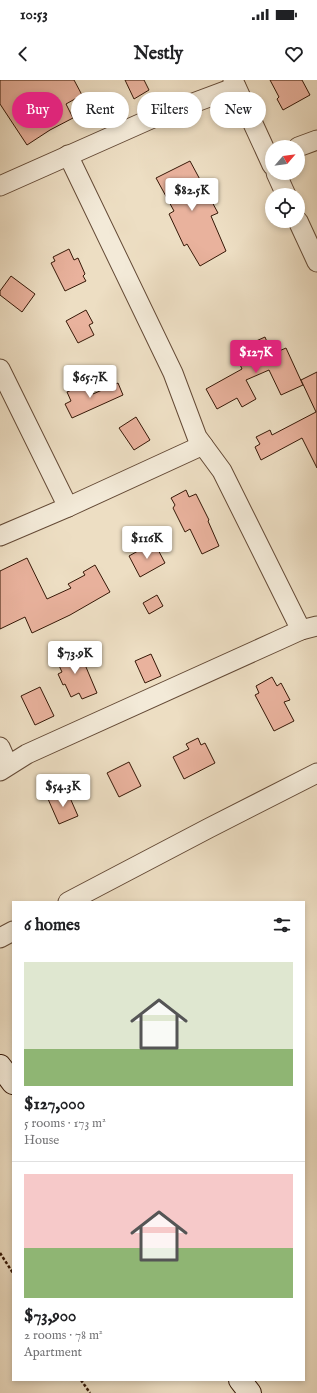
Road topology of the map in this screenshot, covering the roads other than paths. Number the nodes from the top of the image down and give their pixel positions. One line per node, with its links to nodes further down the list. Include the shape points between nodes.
1 (235, 84): 4 (street); 5 (street)
2 (317, 140): 3 (street)
3 (305, 144)
4 (265, 148)
5 (68, 155): 6 (street); 10 (street, via 173,373 190,421)
6 (0, 186)
7 (301, 228): 8 (street)
8 (317, 262)
9 (0, 369): 11 (street)
10 (203, 446): 11 (street); 13 (street, via 222,471)
11 (68, 507): 12 (street)
12 (0, 536)
13 (309, 628): 15 (street, via 27,754)
14 (0, 747): 15 (street)
15 (4, 768)
16 (317, 773): 17 (street)
17 (70, 901)
18 (12, 932): 19 (street)
19 (0, 938)
20 (0, 1066): 21 (main road)
21 (12, 1081)
22 (241, 1381): 23 (main road)
23 (250, 1393)

